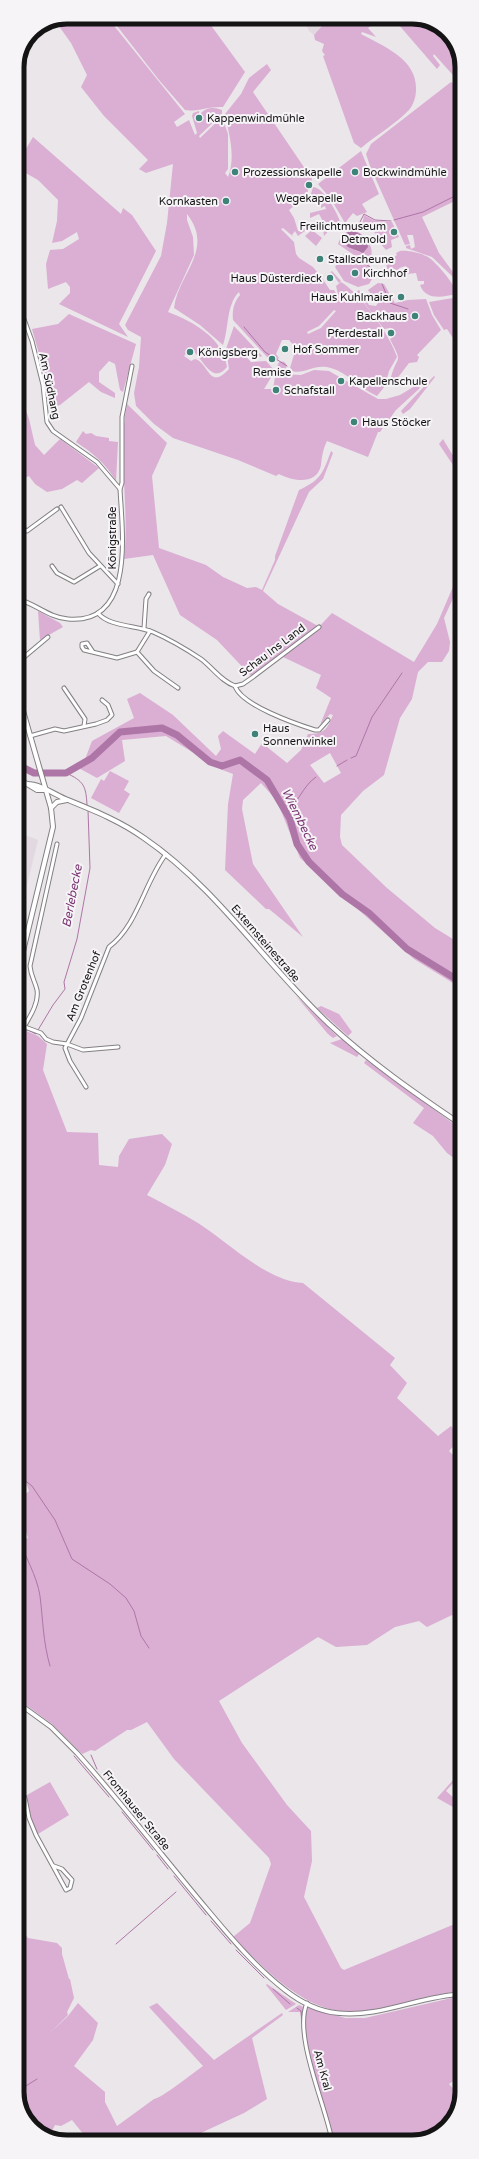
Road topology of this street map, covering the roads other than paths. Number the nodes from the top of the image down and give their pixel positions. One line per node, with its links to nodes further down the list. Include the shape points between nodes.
1 (24, 319): 3 (street, Am Südhang, via 43,384 47,422 53,431 97,462)
2 (132, 366): 3 (street, via 122,417)
3 (120, 490): 9 (street, Königstraße, via 123,542)
4 (61, 507): 8 (street, via 89,553)
5 (57, 509): 6 (street, via 27,531)
6 (24, 530)
7 (52, 566): 8 (street, via 57,573 74,582)
8 (100, 566): 9 (street)
9 (118, 584): 12 (street, Königstraße, via 112,597)
10 (149, 594): 14 (street, via 146,599)
11 (24, 602): 12 (street, Königstraße, via 59,618 76,620)
12 (98, 612): 14 (street, Schau Ins Land, via 112,622)
13 (319, 626): 20 (street, Schau Ins Land, via 253,677)
14 (144, 628): 15 (street, Schau Ins Land)
15 (150, 631): 18 (street); 20 (street, Schau Ins Land, via 202,660)
16 (48, 637): 19 (street)
17 (93, 652): 17 (street, via 82,649 82,644 87,643); 18 (street, via 117,658)
18 (137, 652): 22 (street, via 154,671)
19 (24, 657)
20 (235, 686): 25 (street, Schau Ins Land, via 240,695 303,726 319,730)
21 (64, 688): 26 (street, via 85,719)
22 (178, 688)
23 (102, 700): 26 (street, via 110,709 111,716 102,723)
24 (24, 715): 27 (main road)
25 (328, 720)
26 (84, 726): 27 (street, via 69,731 55,729)
27 (30, 736): 29 (main road)
28 (24, 782): 29 (main road, Externsteinestraße, via 37,790)
29 (46, 790): 30 (main road, Externsteinestraße); 31 (main road)
30 (67, 800): 31 (main road, via 57,802); 33 (main road, Externsteinestraße, via 124,825)
31 (51, 808): 34 (main road, via 52,836)
32 (57, 844): 35 (street, via 30,966 37,995 34,1010)
33 (166, 854): 36 (street, Am Grotenhof, via 157,866 127,929 119,940 109,947 81,1018); 39 (main road, Externsteinestraße, via 208,893 329,1024 380,1068)
34 (24, 948)
35 (25, 1025): 36 (street, via 53,1042)
36 (66, 1044): 37 (street, via 83,1050); 38 (street, via 70,1061)
37 (118, 1047)
38 (86, 1087)
39 (455, 1120)
40 (24, 1707): 44 (street, Fromhauser Straße, via 51,1727 77,1753 232,1939 269,1977 293,1996)
41 (24, 1796): 42 (street, via 36,1835)
42 (54, 1866): 42 (street, via 66,1890 70,1888 72,1880 69,1875)
43 (455, 1995): 44 (street, Fromhauser Straße, via 428,1998 363,2014 335,2012)
44 (307, 2003): 45 (street, Am Kral, via 303,2017 309,2057)
45 (330, 2135)

